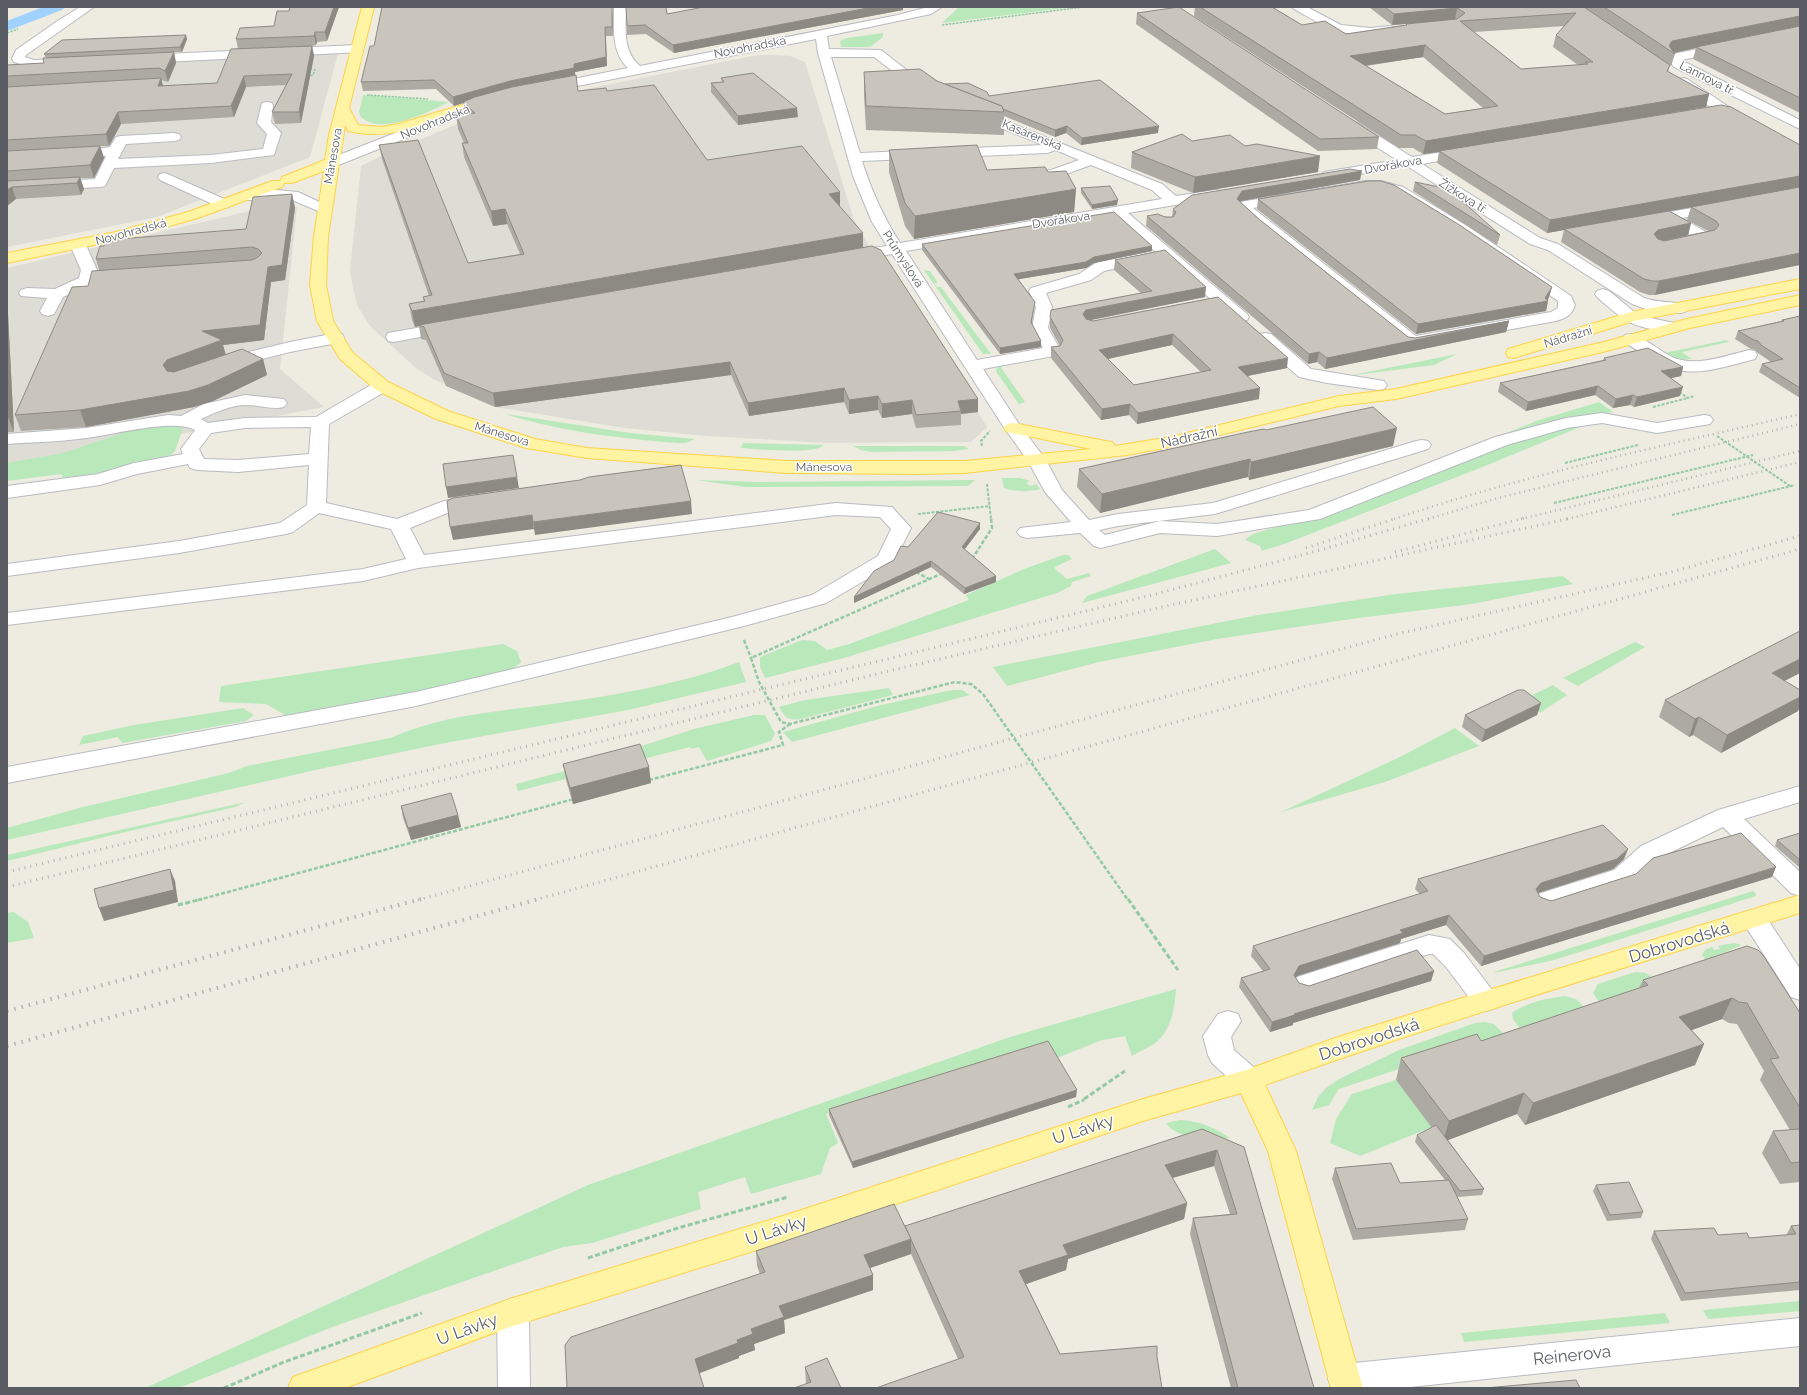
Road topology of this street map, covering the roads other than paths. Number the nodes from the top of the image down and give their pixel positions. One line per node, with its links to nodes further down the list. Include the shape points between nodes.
1 (88, 7): 15 (street, via 20,53 18,59 33,64)
2 (368, 7): 9 (main road, Mánesova)
3 (620, 7): 16 (street, via 622,53 626,61)
4 (1298, 7): 6 (street, via 1329,24 1347,30 1370,32)
5 (930, 9): 7 (street, Novohradská, via 898,19)
6 (1403, 29)
7 (821, 34): 10 (street, Novohradská); 12 (street, Průmyslová)
8 (1736, 45): 13 (street)
9 (357, 48): 14 (street); 23 (main road, Mánesova)
10 (724, 52): 12 (street, via 779,46); 16 (street, Novohradská)
11 (1661, 53): 13 (street, Lannova tř.)
12 (818, 55): 19 (street, via 877,53); 35 (street, Průmyslová)
13 (1682, 56): 22 (street, Lannova tř., via 1673,58 1678,64); 26 (street)
14 (130, 59)
15 (75, 62)
16 (637, 70): 18 (street, Novohradská)
17 (1670, 73): 25 (street, Lannova tř.)
18 (534, 90)
19 (936, 96)
20 (479, 104): 23 (main road, via 400,128 381,131 353,128); 38 (street, Novohradská)
21 (267, 106): 34 (street, via 264,122 274,133 269,152 211,159)
22 (1765, 107): 25 (street); 29 (street, Lannova tř.)
23 (343, 108): 38 (main road, Mánesova)
24 (963, 108): 31 (street, Kasárenská)
25 (1722, 112): 28 (street, Lannova tř.)
26 (1800, 117)
27 (1345, 121): 37 (street, Žižkova tř.)
28 (1753, 124)
29 (1800, 125)
30 (174, 137): 34 (street)
31 (1057, 146): 35 (street, via 1047,149); 36 (street, Kasárenská)
32 (95, 147): 34 (street)
33 (1481, 150): 37 (street, Dvořákova)
34 (115, 152): 42 (street, via 100,183)
35 (855, 157): 60 (street, Průmyslová, via 875,215)
36 (1091, 160): 40 (street, via 1053,174); 45 (street, Kasárenská, via 1157,187)
37 (1408, 162): 41 (street, Dvořákova); 57 (street, Žižkova tř.)
38 (331, 163): 44 (main road, Novohradská); 50 (main road, Mánesova)
39 (165, 176): 46 (street)
40 (1018, 177)
41 (1319, 177)
42 (7, 188)
43 (1230, 192): 45 (street, Dvořákova)
44 (246, 196): 46 (main road, Novohradská); 50 (street, via 293,195)
45 (1172, 201): 49 (street, Dvořákova)
46 (224, 204): 59 (main road, Novohradská, via 140,230)
47 (1078, 205): 52 (street)
48 (1730, 205): 53 (street)
49 (1148, 206): 51 (street, Dvořákova); 54 (street)
50 (325, 210): 77 (main road, Mánesova, via 318,285 325,321)
51 (1117, 211): 52 (street, Dvořákova); 61 (street)
52 (1088, 216): 60 (street, Dvořákova)
53 (1669, 217): 55 (street); 58 (street, via 1706,238)
54 (1162, 218)
55 (1638, 222)
56 (1561, 236): 57 (street)
57 (1535, 240): 72 (street, Žižkova tř., via 1553,247 1638,302 1652,306); 74 (street, Žižkova tř., via 1535,248 1612,300)
58 (1674, 244)
59 (78, 245): 62 (main road, Novohradská); 65 (street, via 89,270)
60 (895, 248): 63 (street, Dvořákova); 82 (street, Průmyslová)
61 (1167, 254): 69 (street); 82 (street, via 1099,267 1086,277 1036,291 1044,307 1040,328 1053,350)
62 (7, 258)
63 (841, 258)
64 (137, 277): 65 (street)
65 (86, 281): 68 (street)
66 (1800, 284): 72 (main road, Nádražní)
67 (27, 293): 68 (street)
68 (57, 294): 73 (street)
69 (1221, 300): 71 (street); 85 (street, via 1305,372)
70 (1800, 300): 76 (main road, Nádražní)
71 (1200, 304)
72 (1681, 308): 74 (main road, Nádražní)
73 (48, 311)
74 (1631, 316): 76 (street); 85 (main road, Nádražní, via 1489,360)
75 (464, 325): 78 (street)
76 (1673, 328): 79 (main road, Nádražní)
77 (336, 338): 83 (street); 84 (main road, Mánesova, via 346,355)
78 (394, 338)
79 (1631, 339): 81 (street, via 1670,363 1680,366 1702,365); 86 (main road, Nádražní, via 1396,394)
80 (1413, 342): 80 (street, via 1251,215 1244,208 1246,205 1366,185 1394,188 1515,264 1565,299 1567,305 1564,311 1556,316)
81 (1749, 355)
82 (973, 366): 91 (street, Průmyslová)
83 (214, 367)
84 (382, 386): 90 (street); 98 (main road, Mánesova, via 442,415 532,444 587,453 787,467 920,468)
85 (1378, 386): 86 (main road, Nádražní)
86 (1339, 401): 95 (main road, Nádražní)
87 (278, 403): 88 (street, via 245,400 210,408)
88 (184, 420): 92 (street); 93 (street)
89 (1700, 421): 103 (street, Průmyslová, via 1657,428 1602,418 1566,423 1501,441 1313,515 1217,530 1160,527 1101,542)
90 (320, 422): 92 (street, via 245,423); 97 (street)
91 (1013, 428): 95 (main road); 98 (street, Průmyslová)
92 (205, 429): 96 (street, via 190,449)
93 (7, 440)
94 (1422, 445): 103 (street, via 1214,508 1118,520)
95 (1127, 450): 98 (main road, Nádražní)
96 (194, 457): 97 (street, via 197,464 238,466); 99 (street, via 100,479)
97 (318, 459): 101 (street)
98 (1037, 460): 103 (street, Průmyslová, via 1054,492)
99 (7, 492)
100 (497, 498): 102 (street, via 451,505)
101 (316, 507): 102 (street); 106 (street, via 286,528 179,547)
102 (399, 525): 105 (street)
103 (1085, 527): 104 (street)
104 (1027, 532)
105 (418, 562): 107 (street, via 363,575); 108 (street, via 836,509 885,511 901,528 886,560 819,599 712,629 416,698)
106 (7, 570)
107 (7, 619)
108 (7, 776)
109 (1800, 794): 110 (street)
110 (1726, 816): 111 (street); 112 (street, via 1650,852 1623,876)
111 (1800, 887)
112 (1547, 900)
113 (1800, 904): 114 (main road, Dobrovodská)
114 (1754, 919): 116 (street); 117 (main road, Dobrovodská)
115 (1306, 984): 117 (street, via 1429,944 1441,946 1455,960)
116 (1800, 990)
117 (1486, 1001): 119 (main road, Dobrovodská)
118 (1228, 1021): 119 (street, via 1217,1036 1222,1055)
119 (1249, 1080): 120 (main road, U Lávky, via 1066,1135 789,1226); 122 (main road, via 1282,1151)
120 (513, 1312): 123 (main road, U Lávky); 124 (street)
121 (1800, 1332): 122 (street, Reinerova)
122 (1345, 1383)
123 (304, 1388)
124 (514, 1388)

